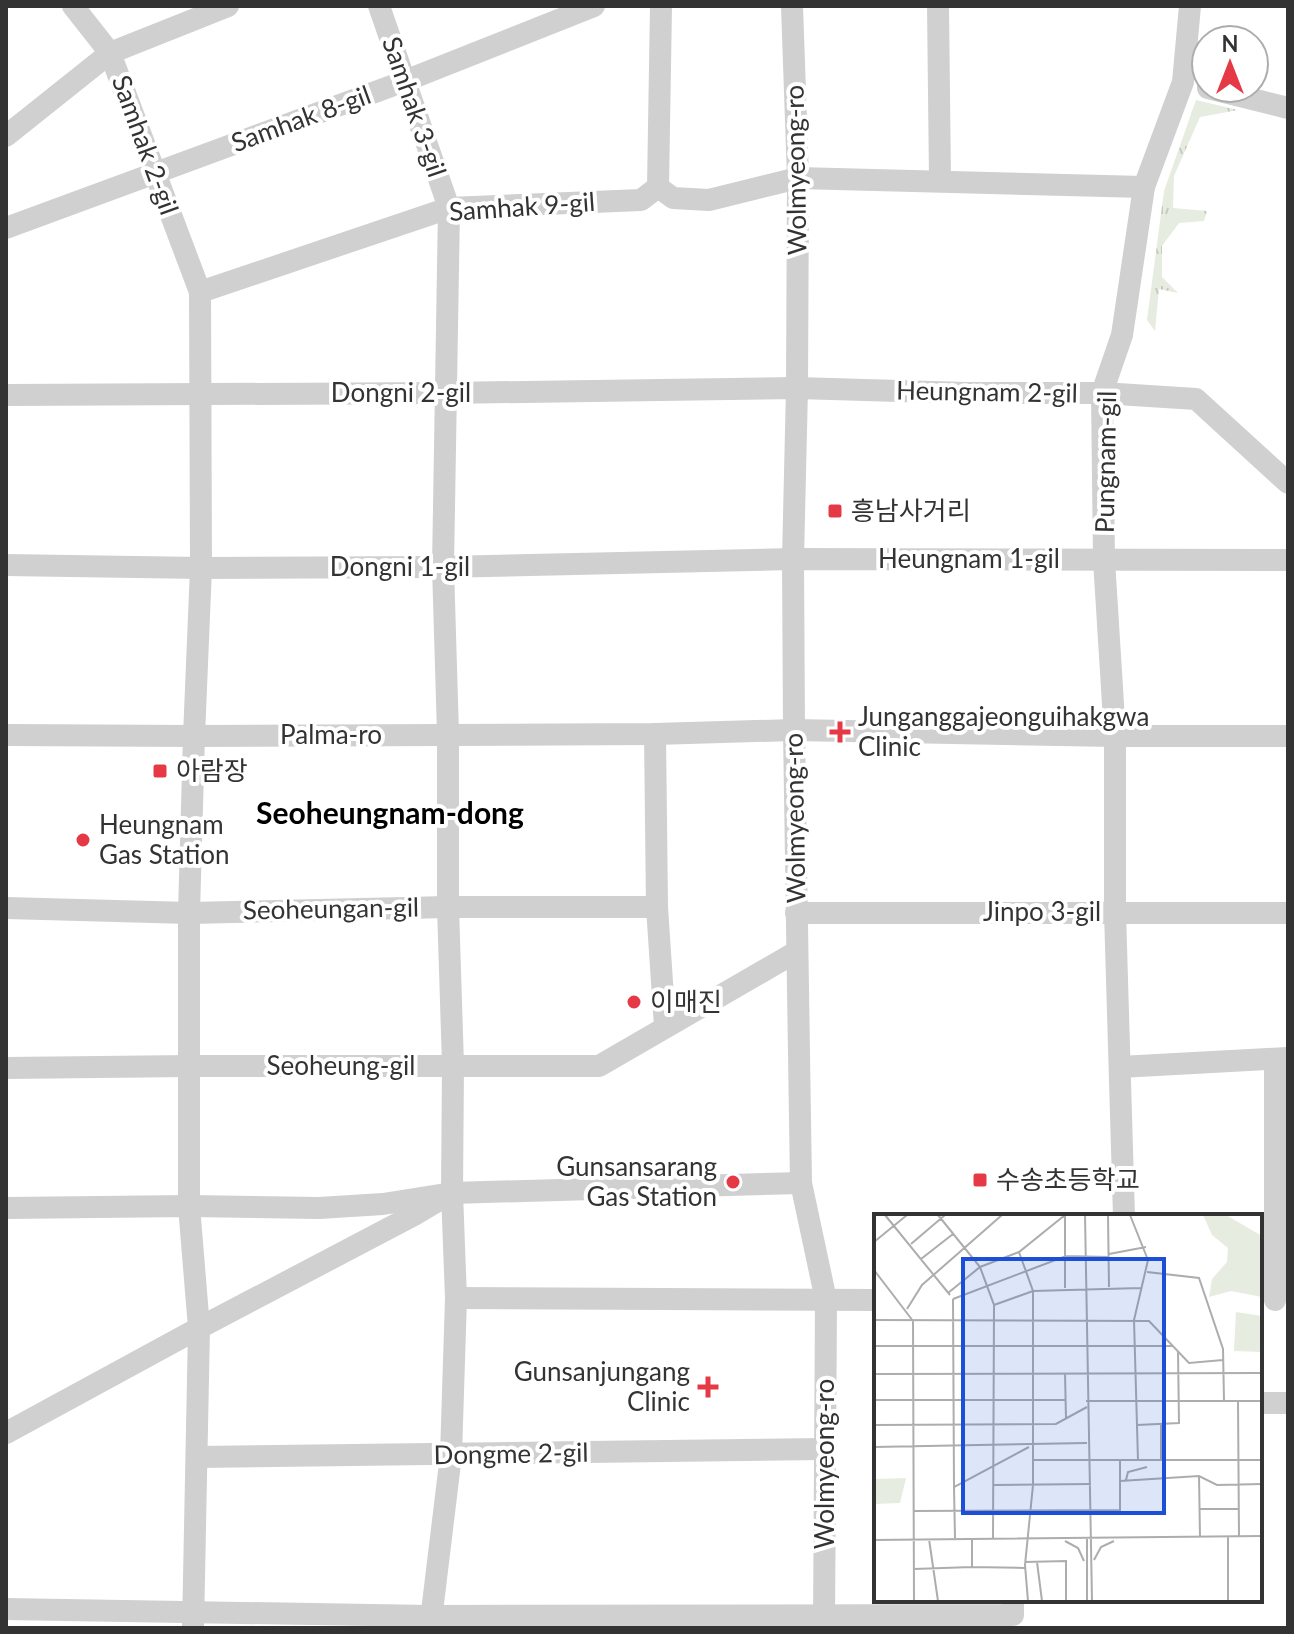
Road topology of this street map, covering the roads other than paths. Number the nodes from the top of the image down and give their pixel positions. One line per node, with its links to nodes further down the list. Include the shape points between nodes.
1 (73, 6): 9 (street, Samhak 2-gil)
2 (228, 6): 9 (street)
3 (379, 6): 10 (street, Samhak 3-gil)
4 (594, 6): 10 (street, Samhak 8-gil)
5 (661, 6): 17 (street)
6 (792, 6): 15 (street, Wolmyeong-ro)
7 (938, 6): 16 (street)
8 (1190, 6): 11 (street, Pungnam-gil)
9 (110, 53): 13 (street); 14 (street, Samhak 2-gil)
10 (405, 81): 14 (street, Samhak 8-gil); 19 (street, Samhak 3-gil)
11 (1183, 82): 12 (street); 18 (street, Pungnam-gil)
12 (1190, 84)
13 (6, 136)
14 (155, 173): 20 (street, Samhak 8-gil); 21 (street, Samhak 2-gil)
15 (798, 178): 16 (street); 17 (street, via 709,200 673,198); 22 (street, Wolmyeong-ro)
16 (940, 181): 18 (street)
17 (658, 187): 19 (street, Samhak 9-gil, via 641,200)
18 (1144, 187): 25 (street, Pungnam-gil, via 1122,335)
19 (449, 208): 21 (street, Samhak 9-gil); 24 (street, Samhak 3-gil)
20 (6, 228)
21 (200, 292): 23 (street)
22 (797, 388): 24 (street, Dongni 2-gil); 25 (street, Heungnam 2-gil); 28 (street, Wolmyeong-ro)
23 (200, 393): 24 (street, Dongni 2-gil); 26 (street, Dongni 2-gil); 33 (street)
24 (447, 393): 32 (street, Samhak 3-gil)
25 (1102, 393): 27 (street, Heungnam 2-gil, via 1196,399); 29 (street, Pungnam-gil)
26 (6, 395)
27 (1288, 483)
28 (793, 559): 29 (street, Heungnam 1-gil); 32 (street, Dongni 1-gil); 34 (street, Wolmyeong-ro)
29 (1104, 560): 30 (street, Heungnam 1-gil); 39 (street, Pungnam-gil)
30 (1288, 560)
31 (6, 565): 33 (street, Dongni 1-gil)
32 (443, 567): 33 (street, Dongni 1-gil); 35 (street, Samhak 3-gil)
33 (201, 568): 38 (street)
34 (794, 730): 36 (street, Palma-ro); 39 (street, Palma-ro); 46 (street, Wolmyeong-ro)
35 (448, 734): 36 (street, Palma-ro); 38 (street, Palma-ro); 41 (street, Samhak 3-gil)
36 (655, 734): 42 (street)
37 (6, 735): 38 (street, Palma-ro)
38 (194, 736): 45 (street)
39 (1115, 736): 40 (street, Palma-ro); 44 (street, Pungnam-gil)
40 (1288, 736)
41 (448, 907): 42 (street, Seoheungan-gil); 45 (street, Seoheungan-gil); 51 (street, Samhak 3-gil)
42 (657, 907): 49 (street)
43 (6, 908): 45 (street, Seoheungan-gil)
44 (1115, 912): 46 (street, Jinpo 3-gil); 47 (street, Jinpo 3-gil); 53 (street, Pungnam-gil)
45 (189, 913): 52 (street)
46 (796, 913): 48 (street, Wolmyeong-ro)
47 (1288, 913)
48 (796, 952): 49 (street, Seoheung-gil); 55 (street, Wolmyeong-ro)
49 (665, 1027): 51 (street, Seoheung-gil, via 599,1066)
50 (1282, 1058): 53 (street); 63 (street)
51 (453, 1065): 52 (street, Seoheung-gil); 56 (street, Samhak 3-gil)
52 (190, 1066): 54 (street, Seoheung-gil); 57 (street)
53 (1120, 1067): 59 (street, Pungnam-gil)
54 (6, 1068)
55 (801, 1183): 56 (street); 61 (street, Wolmyeong-ro)
56 (452, 1193): 57 (street, via 335,1207); 60 (street, Samhak 3-gil); 64 (street)
57 (189, 1206): 58 (street); 64 (street)
58 (6, 1208)
59 (1124, 1214)
60 (456, 1298): 61 (street); 69 (street, Samhak 3-gil)
61 (826, 1300): 62 (street); 68 (street, Wolmyeong-ro)
62 (874, 1300)
63 (1274, 1300)
64 (199, 1328): 67 (street); 70 (street)
65 (1262, 1403): 66 (street)
66 (1288, 1403)
67 (6, 1433)
68 (824, 1449): 69 (street, Dongme 2-gil); 74 (street, Wolmyeong-ro)
69 (451, 1455): 70 (street, Dongme 2-gil); 75 (street, Samhak 3-gil)
70 (197, 1457): 73 (street)
71 (1013, 1602): 74 (street, via 1013,1615)
72 (6, 1609): 73 (street)
73 (193, 1620): 75 (street)
74 (825, 1621): 75 (street)
75 (430, 1622)

